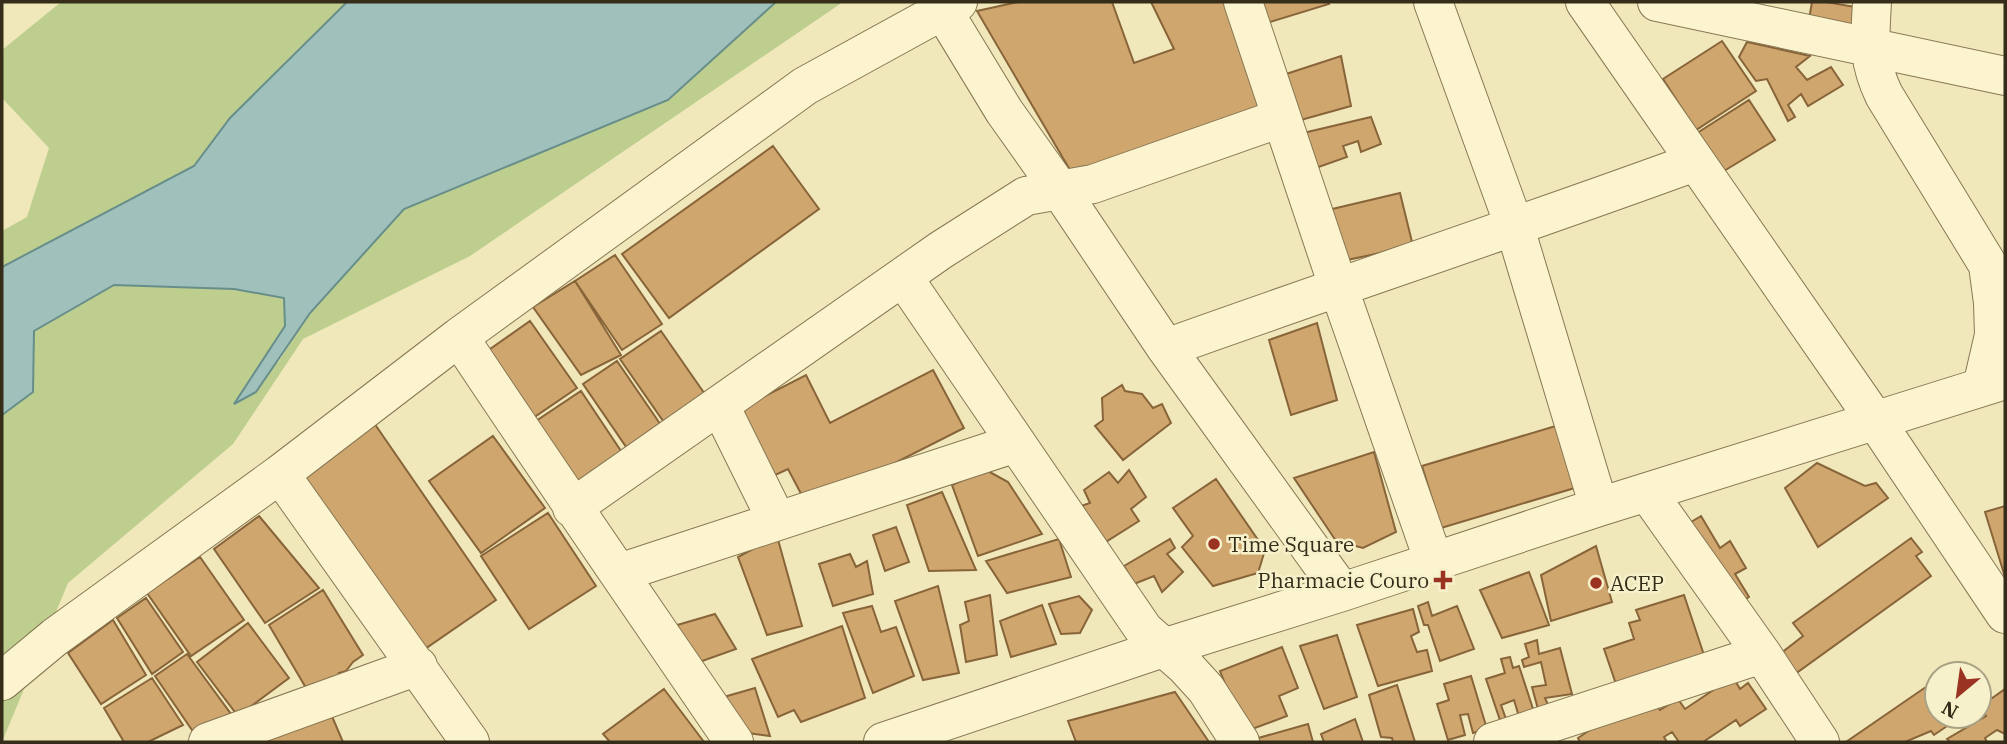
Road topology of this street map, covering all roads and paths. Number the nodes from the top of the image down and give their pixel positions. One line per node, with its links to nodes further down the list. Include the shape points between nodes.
1 (1243, 2): 9 (street)
2 (1433, 2): 12 (street)
3 (1585, 2): 10 (street)
4 (1657, 2): 7 (street)
5 (1872, 2): 7 (street)
6 (950, 5): 11 (street, via 1004,111); 15 (street, via 805,86)
7 (1869, 49): 8 (street); 17 (street, via 1884,95 1988,265)
8 (2005, 76)
9 (1281, 118): 11 (street, via 1093,184); 14 (street)
10 (1695, 162): 12 (street); 19 (street)
11 (1060, 190): 13 (street, via 1026,196); 16 (street)
12 (1515, 228): 14 (street); 23 (street)
13 (903, 277): 18 (street); 20 (street)
14 (1338, 286): 16 (street); 26 (street)
15 (459, 337): 21 (street); 24 (street)
16 (1166, 348): 28 (street)
17 (1994, 384): 19 (street)
18 (720, 407): 24 (street); 25 (street)
19 (1875, 420): 22 (street); 29 (street)
20 (1016, 443): 25 (street); 30 (street, via 1144,630)
21 (280, 474): 32 (street); 33 (street, via 55,637)
22 (1647, 492): 23 (street); 31 (street)
23 (1599, 507): 26 (street)
24 (572, 508): 27 (street)
25 (777, 521): 27 (street)
26 (1434, 562): 28 (street)
27 (620, 573): 36 (street)
28 (1342, 593): 30 (street)
29 (2005, 614)
30 (1163, 648): 37 (street); 38 (street, via 1206,689)
31 (1762, 654): 39 (street); 40 (street)
32 (418, 666): 34 (street); 35 (street)
33 (2, 681)
34 (208, 742)
35 (470, 742)
36 (734, 742)
37 (883, 742)
38 (1240, 742)
39 (1493, 742)
40 (1820, 742)

